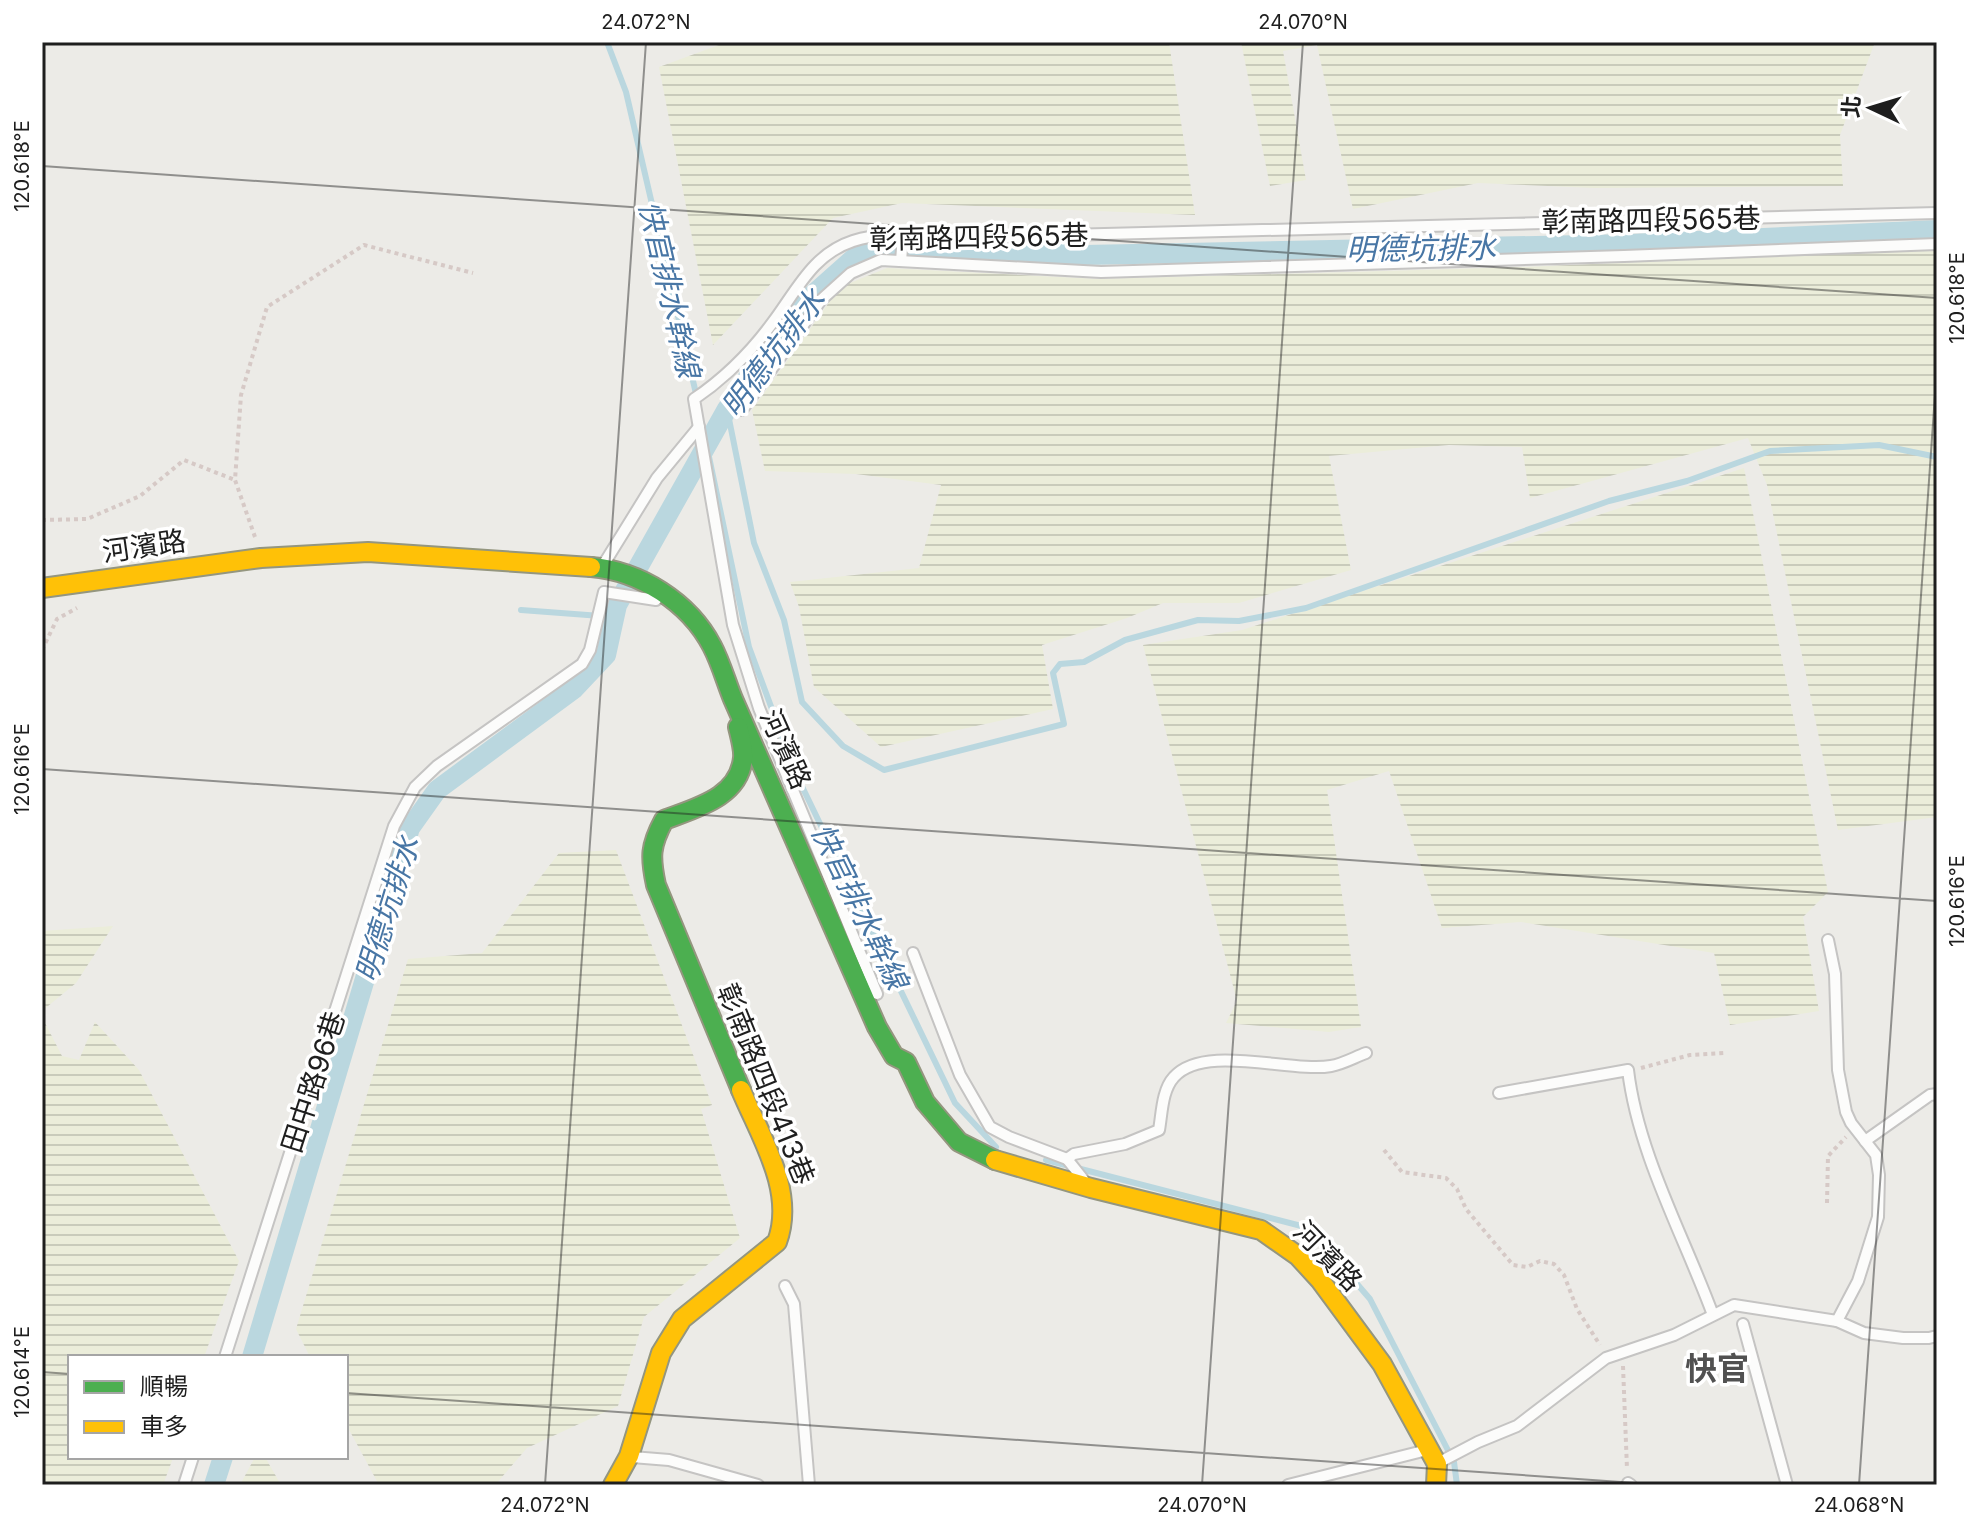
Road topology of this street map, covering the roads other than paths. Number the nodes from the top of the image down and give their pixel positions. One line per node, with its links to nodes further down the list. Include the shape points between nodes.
1 (1937, 213): 2 (lane, 彰南路四段565巷)
2 (903, 236): 4 (lane); 6 (lane, 彰南路四段565巷, via 881,235 829,252 723,379 694,399)
3 (1937, 244): 4 (lane, via 1101,272)
4 (901, 261): 5 (lane, via 881,260 851,273 821,300)
5 (742, 410)
6 (699, 427): 7 (lane, via 657,478); 13 (lane, 彰南路四段565巷, via 741,653)
7 (601, 568): 8 (street, 河濱路, via 368,552 261,558); 9 (street, 河濱路, via 639,579)
8 (42, 588)
9 (680, 603): 10 (street, 河濱路, via 712,645); 27 (lane, 田中路96巷, via 604,592 582,664 415,787 394,826)
10 (733, 699): 16 (street, 河濱路, via 877,1027 894,1056); 28 (street, 彰南路四段413巷, via 743,758 733,787 664,820 653,840 651,861 656,885 775,1173 785,1202 784,1225 777,1242 682,1319 661,1353)
11 (1828, 940): 19 (lane, via 1835,974 1838,1070 1846,1112)
12 (913, 953): 20 (lane, via 960,1075 990,1127)
13 (882, 1005)
14 (894, 1034): 16 (lane)
15 (1366, 1053): 20 (lane, via 1331,1066 1214,1061 1192,1065 1167,1087 1159,1130)
16 (906, 1062): 21 (street, 河濱路, via 925,1102 959,1142 986,1157)
17 (1499, 1093): 23 (lane, via 1628,1070 1651,1161)
18 (1937, 1094): 19 (lane)
19 (1865, 1141): 24 (lane, via 1876,1155 1878,1217 1858,1281)
20 (1067, 1159): 21 (lane)
21 (1091, 1188): 29 (street, 河濱路, via 1261,1230 1298,1256 1382,1364)
22 (785, 1286): 34 (lane, via 794,1304)
23 (1713, 1315): 24 (lane, via 1734,1305); 29 (lane, via 1674,1335 1606,1358 1517,1426)
24 (1837, 1321): 26 (lane, via 1864,1333)
25 (1743, 1324): 37 (lane)
26 (1937, 1336)
27 (226, 1355)
28 (629, 1456): 32 (street, 彰南路四段413巷); 33 (lane, via 669,1460)
29 (1433, 1457): 35 (lane); 36 (street)
30 (192, 1459): 31 (lane)
31 (184, 1485)
32 (613, 1485)
33 (758, 1485)
34 (809, 1485)
35 (1288, 1485)
36 (1436, 1485)
37 (1787, 1485)

